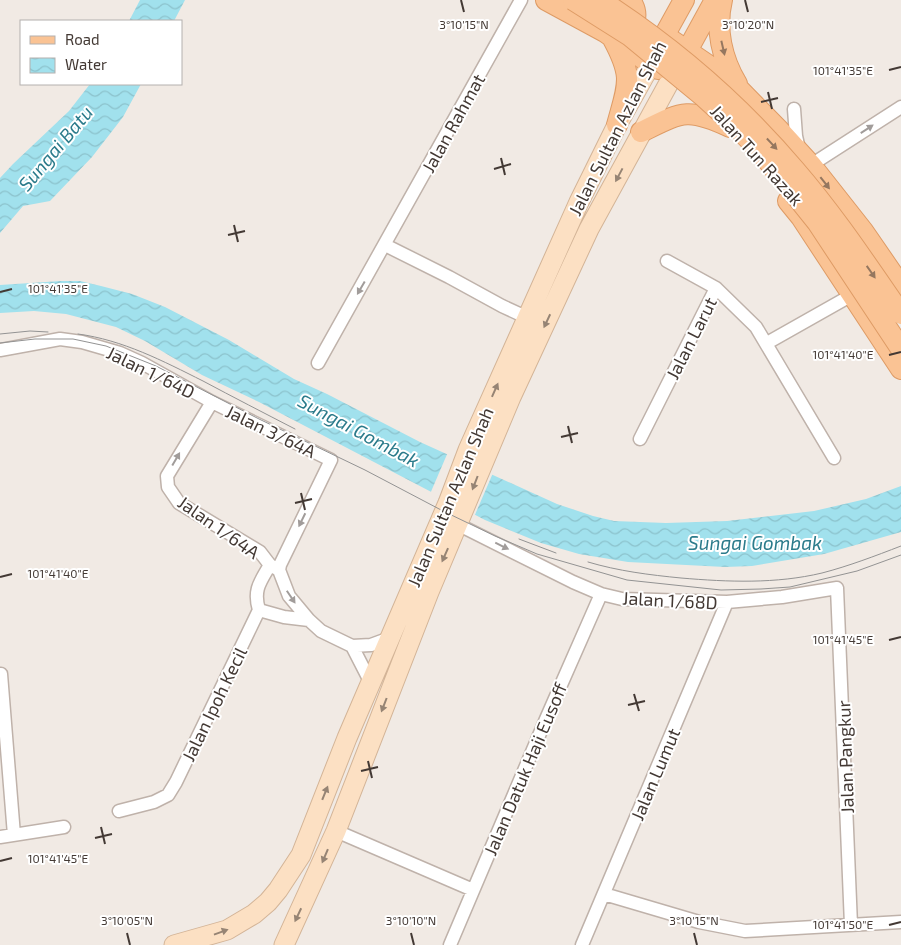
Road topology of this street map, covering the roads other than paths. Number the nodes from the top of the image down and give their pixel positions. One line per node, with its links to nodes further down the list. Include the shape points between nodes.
1 (521, 0): 21 (street, Jalan Rahmat)
2 (546, 0): 10 (main road, Jalan Tun Razak)
3 (573, 0): 29 (main road, Jalan Tun Razak, bridge, via 630,36 738,128 817,222)
4 (600, 0): 26 (main road, Jalan Tun Razak, one-way to 26, bridge, via 646,31 749,120 828,211)
5 (630, 0): 10 (main road, via 636,10 636,20 624,32)
6 (684, 0): 9 (main road, Jalan Sultan Azlan Shah)
7 (715, 0): 11 (main road, Jalan Sultan Azlan Shah)
8 (722, 0): 14 (main road, one-way to 14, via 718,24 724,52)
9 (664, 34): 11 (main road, Jalan Tun Razak); 12 (main road, Jalan Sultan Azlan Shah)
10 (608, 35): 12 (main road, Jalan Tun Razak); 17 (main road, via 622,56 628,78)
11 (687, 50): 13 (main road, Jalan Sultan Azlan Shah); 14 (main road, Jalan Tun Razak, via 730,80)
12 (651, 64): 13 (main road, Jalan Tun Razak); 17 (main road, Jalan Sultan Azlan Shah)
13 (671, 79): 18 (main road, Jalan Tun Razak); 19 (main road, Jalan Sultan Azlan Shah)
14 (745, 96): 18 (main road, via 722,87 713,95 714,106); 20 (main road, Jalan Tun Razak)
15 (901, 107): 20 (street, one-way to 15)
16 (794, 109): 20 (street, via 796,136)
17 (617, 125): 27 (main road, Jalan Sultan Azlan Shah)
18 (730, 127): 19 (main road, via 708,117 686,113); 25 (main road, Jalan Tun Razak, via 801,217)
19 (641, 132): 35 (main road, Jalan Sultan Azlan Shah, one-way to 35)
20 (806, 159): 23 (main road, Jalan Tun Razak, one-way to 23, via 863,231)
21 (385, 245): 27 (street); 31 (street, Jalan Rahmat, one-way to 31)
22 (667, 261): 24 (street)
23 (901, 286)
24 (716, 288): 28 (street, Jalan Larut, via 756,327); 34 (street, Jalan Larut)
25 (852, 295): 28 (street); 32 (main road, Jalan Tun Razak)
26 (901, 314)
27 (528, 318): 35 (main road, Jalan Sultan Azlan Shah, one-way to 27)
28 (767, 343): 36 (street, Jalan Larut)
29 (901, 348)
30 (0, 350): 33 (street, Jalan 1/64D, via 60,339 82,342 142,363)
31 (318, 363)
32 (901, 369)
33 (212, 402): 37 (street, Jalan 3/64A); 40 (street, Jalan 1/64A, one-way to 33, via 260,552 179,503 168,487 167,476)
34 (640, 439)
35 (477, 453): 38 (main road, Jalan Sultan Azlan Shah)
36 (834, 458)
37 (331, 460): 40 (street, Jalan Ipoh Kecil, one-way to 40, via 280,565)
38 (456, 507): 39 (main road, Jalan Sultan Azlan Shah); 46 (main road, Jalan Sultan Azlan Shah)
39 (457, 527): 42 (street, Jalan 1/68D, one-way to 42); 52 (main road, Jalan Sultan Azlan Shah, one-way to 52)
40 (274, 568): 44 (street, Jalan Ipoh Kecil, via 257,588); 45 (street, Jalan 1/64A, one-way to 45, via 289,596)
41 (837, 588): 43 (street, Jalan 1/68D, via 782,598); 58 (street, Jalan Pangkur)
42 (601, 594): 43 (street, Jalan 1/68D, via 622,599); 55 (street, Jalan Datuk Haji Eusoff)
43 (728, 602): 56 (street, Jalan Lumut)
44 (259, 610): 45 (street, Jalan 1/64A); 50 (street, Jalan Ipoh Kecil, via 168,795)
45 (309, 620): 47 (street, Jalan 1/64A, via 321,631)
46 (390, 638): 47 (street, via 372,645); 49 (main road, Jalan Sultan Azlan Shah)
47 (352, 646): 49 (street)
48 (1, 674): 53 (street)
49 (371, 683): 59 (main road, Jalan Sultan Azlan Shah, one-way to 49, via 227,930 254,914 278,890 301,854)
50 (118, 811)
51 (64, 827): 53 (street)
52 (336, 831): 55 (street); 60 (main road, Jalan Sultan Azlan Shah, one-way to 60)
53 (14, 834): 54 (street)
54 (0, 836)
55 (473, 890): 61 (street, Jalan Datuk Haji Eusoff)
56 (604, 894): 58 (street, via 733,930); 62 (street, Jalan Lumut)
57 (901, 922): 58 (street)
58 (851, 925)
59 (174, 945)
60 (284, 945)
61 (450, 945)
62 (582, 945)

